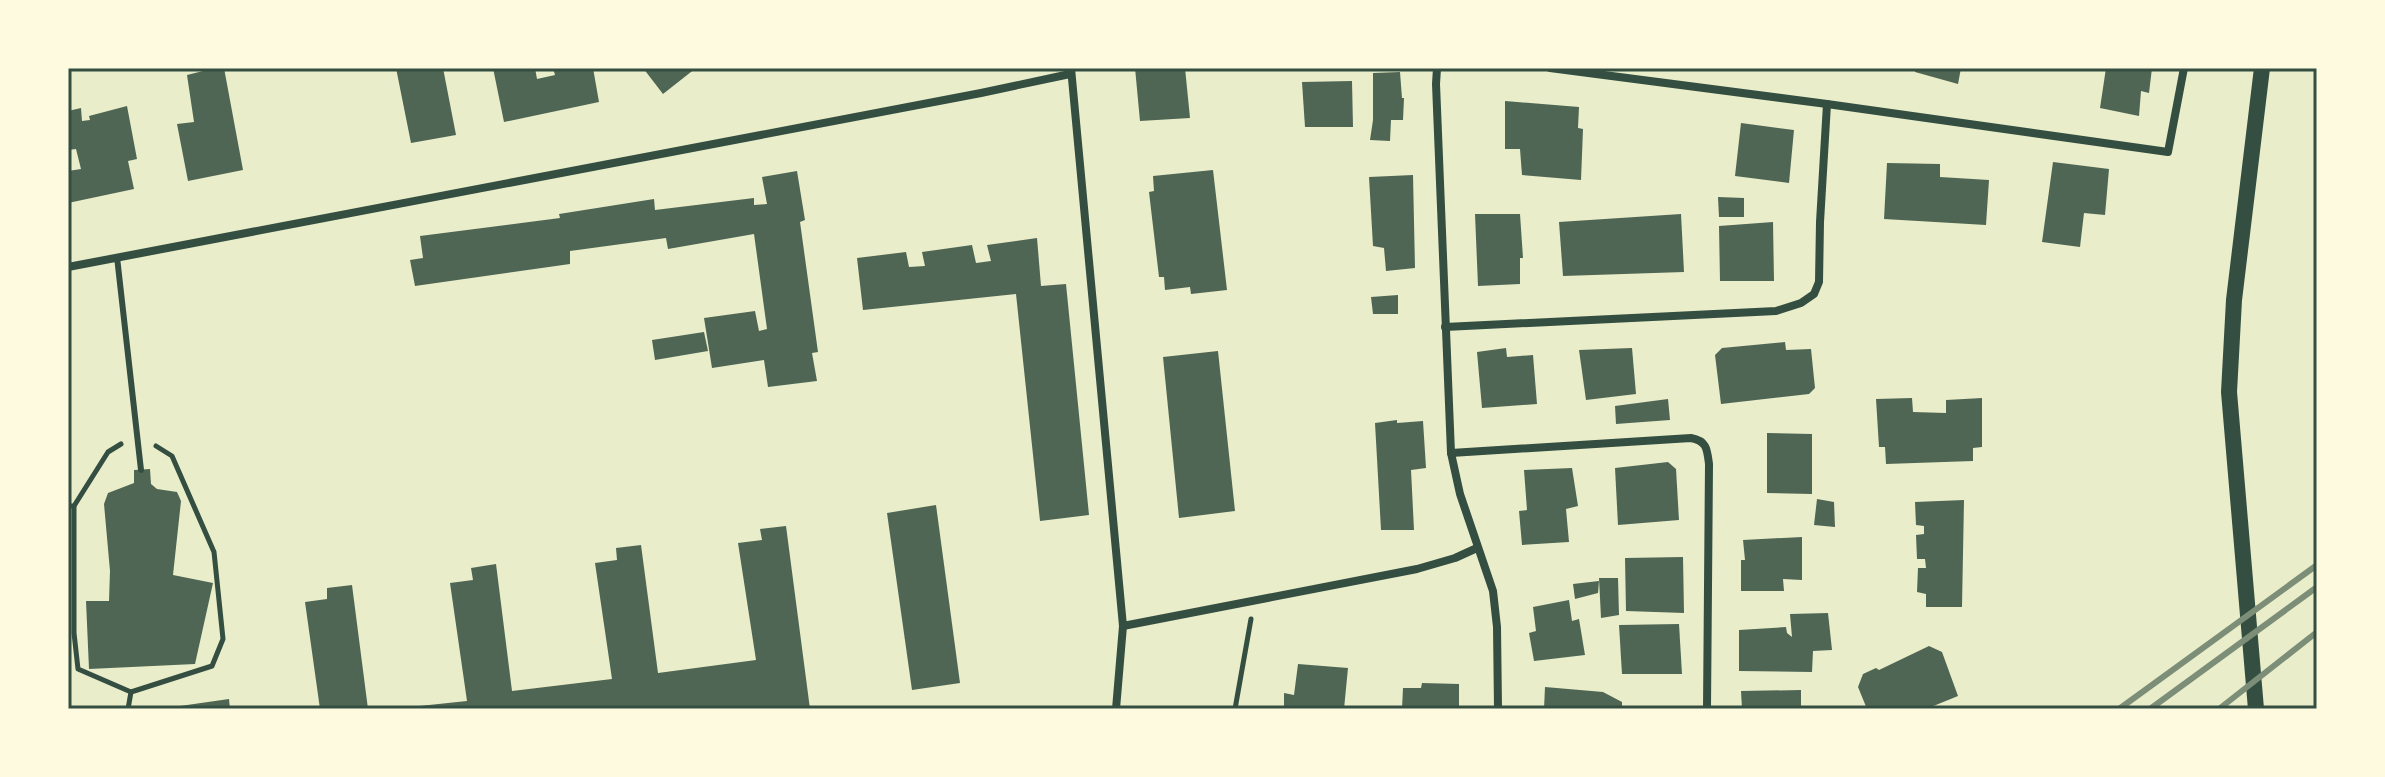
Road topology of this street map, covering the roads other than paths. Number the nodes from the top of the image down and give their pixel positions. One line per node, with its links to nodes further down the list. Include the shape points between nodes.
1 (1437, 68): 9 (street)
2 (1550, 68): 6 (street)
3 (2184, 68): 6 (street, via 2168,152)
4 (2262, 68): 17 (main road, via 2229,366)
5 (1071, 71): 7 (street, via 951,99); 13 (street)
6 (1827, 104): 9 (street, via 1819,282 1814,294 1801,303 1776,311)
7 (117, 257): 8 (street); 11 (lane)
8 (68, 267)
9 (1445, 327): 10 (street)
10 (1451, 453): 12 (street); 16 (street, via 1701,440 1709,464)
11 (141, 470)
12 (1477, 548): 13 (street, via 1417,569); 15 (street, via 1493,591)
13 (1123, 626): 14 (street)
14 (1116, 709)
15 (1498, 709)
16 (1707, 709)
17 (2256, 709)

